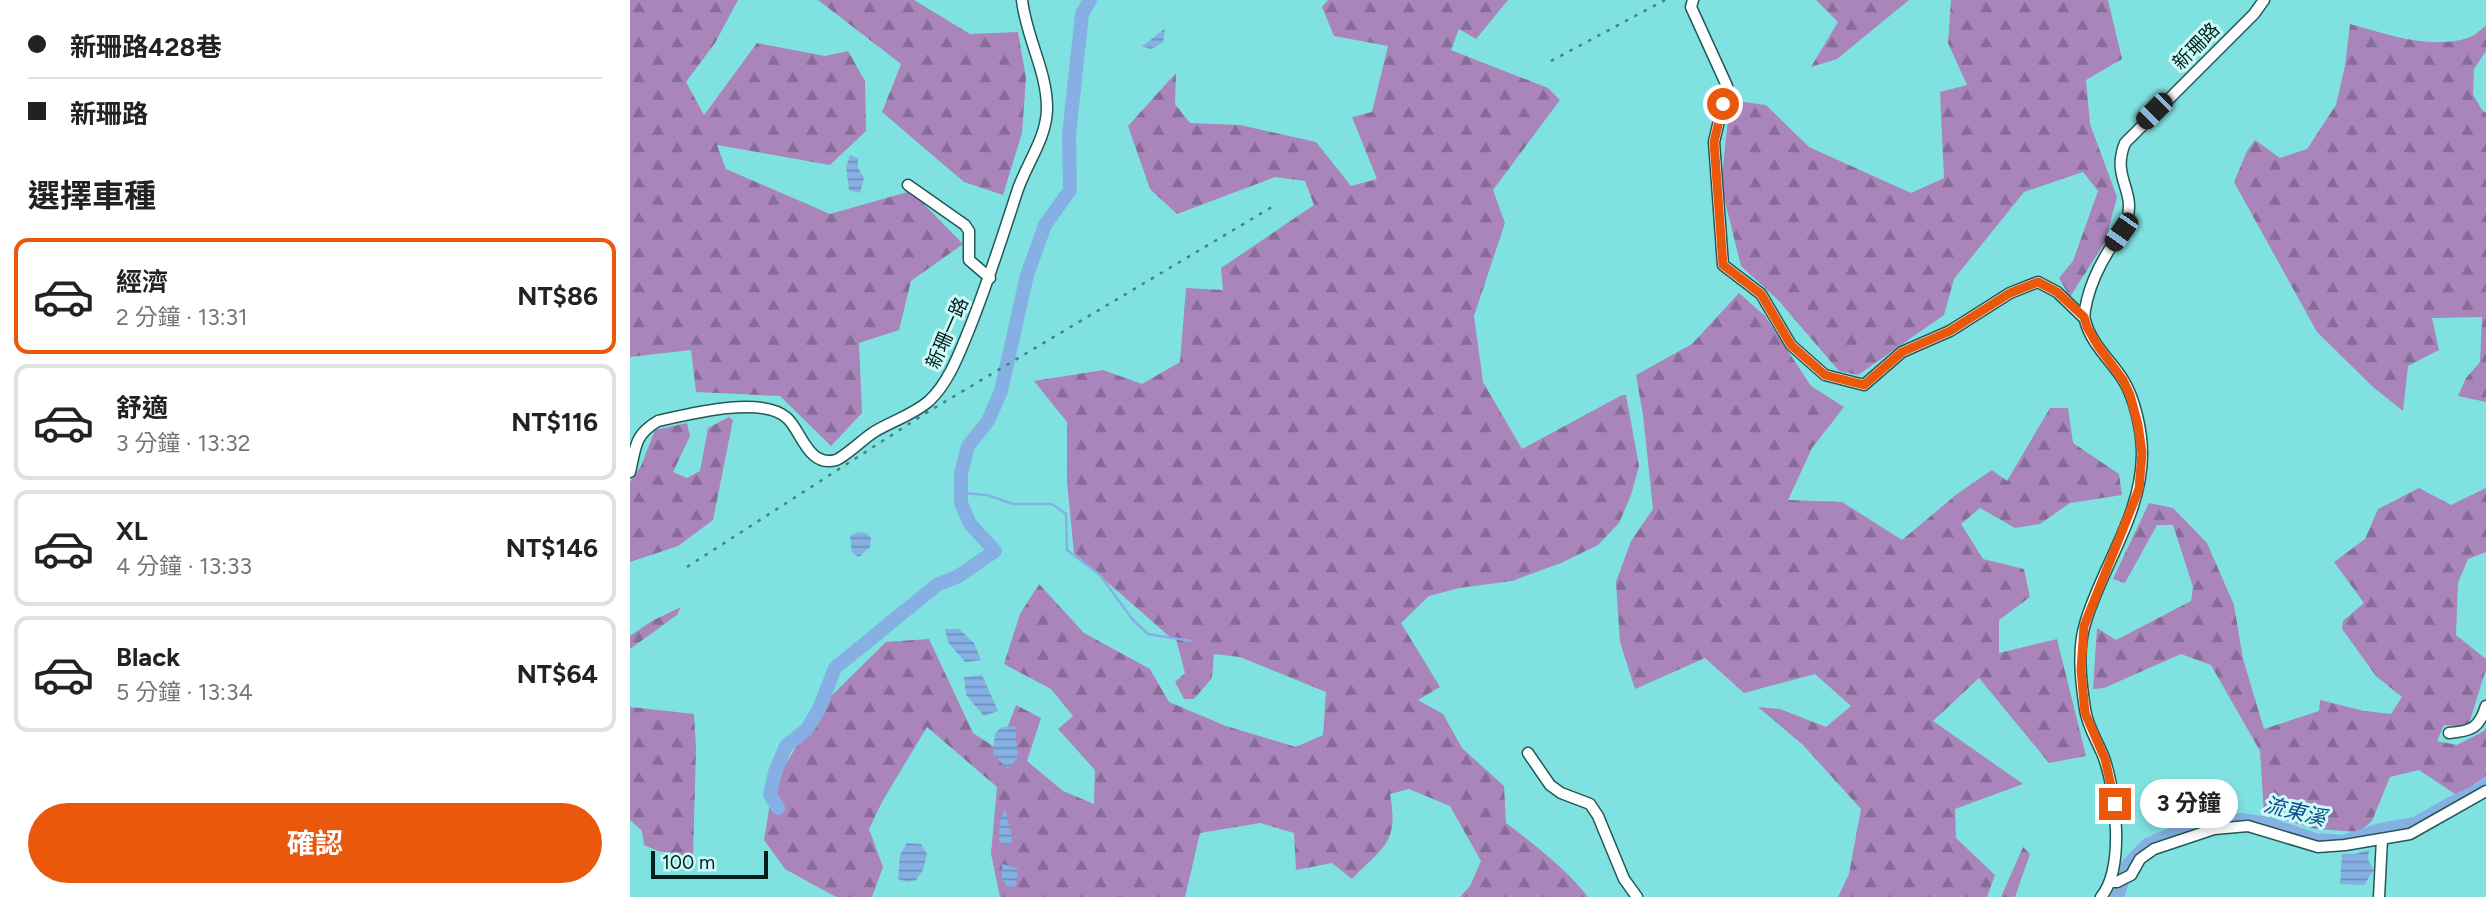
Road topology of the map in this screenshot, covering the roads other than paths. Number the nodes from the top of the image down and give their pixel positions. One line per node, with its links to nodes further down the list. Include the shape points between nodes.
1 (1022, 0): 5 (street, 新珊一路, via 1044,84 1046,127 1027,164)
2 (1693, 0): 6 (street, via 1691,7 1727,86 1714,142 1723,265 1761,294 1791,345 1825,375 1864,385 1902,352 2038,282 2057,292)
3 (2264, 0): 6 (street, 新珊路, via 2125,143 2119,157 2130,202 2127,219 2091,284)
4 (908, 185): 5 (street, via 965,226 969,260)
5 (990, 278): 7 (street, 新珊一路, via 945,382 929,401 835,460 823,460 805,447 788,418 770,409 748,407 658,421 639,436)
6 (2084, 317): 13 (street, via 2130,395 2142,453 2139,489 2084,626 2081,670 2085,713 2105,759 2115,804)
7 (630, 472)
8 (2486, 706): 9 (street, via 2475,727)
9 (2449, 733)
10 (1528, 753): 14 (street, via 1550,785 1590,804)
11 (2486, 791): 12 (street, via 2420,830)
12 (2382, 839): 13 (street, via 2318,847 2256,827 2214,829 2154,849 2140,859 2132,875); 16 (street)
13 (2118, 881): 15 (street)
14 (1637, 897)
15 (2101, 897)
16 (2379, 897)

